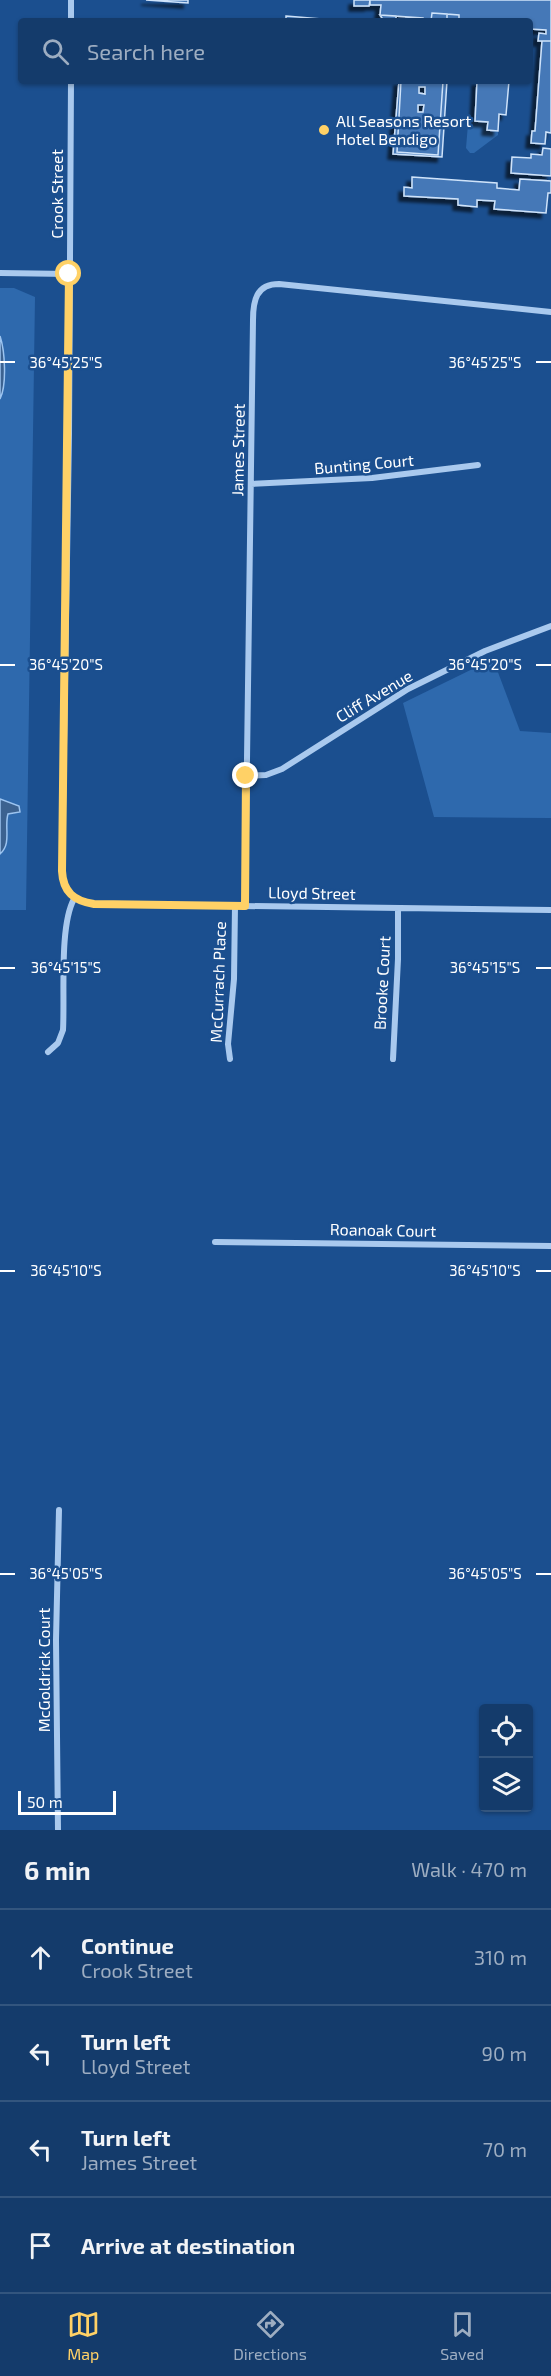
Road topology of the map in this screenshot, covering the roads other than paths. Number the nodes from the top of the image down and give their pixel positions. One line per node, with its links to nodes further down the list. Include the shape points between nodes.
1 (70, 0): 2 (street)
2 (71, 18)
3 (71, 84): 5 (street, Crook Street)
4 (0, 273): 5 (street)
5 (69, 274): 11 (street, Crook Street, via 62,871 65,887)
6 (551, 312): 8 (street, James Street, via 279,284 264,286 253,306)
7 (478, 465): 8 (street, Bunting Court, via 372,478)
8 (251, 484): 10 (street, James Street)
9 (551, 626): 10 (street, Cliff Avenue, via 485,651 408,689 282,769)
10 (246, 776): 13 (street, James Street)
11 (74, 899): 12 (street, Lloyd Street, via 94,904); 16 (street, via 66,922 63,1030 58,1043)
12 (235, 906): 13 (street, Lloyd Street); 17 (street, McCurrach Place)
13 (245, 906): 14 (street, Lloyd Street)
14 (398, 908): 15 (street, Lloyd Street); 18 (street, Brooke Court)
15 (551, 910)
16 (48, 1052)
17 (230, 1059)
18 (393, 1059)
19 (215, 1242): 20 (street, Roanoak Court)
20 (551, 1246)
21 (59, 1510): 22 (street, McGoldrick Court)
22 (58, 1830)

